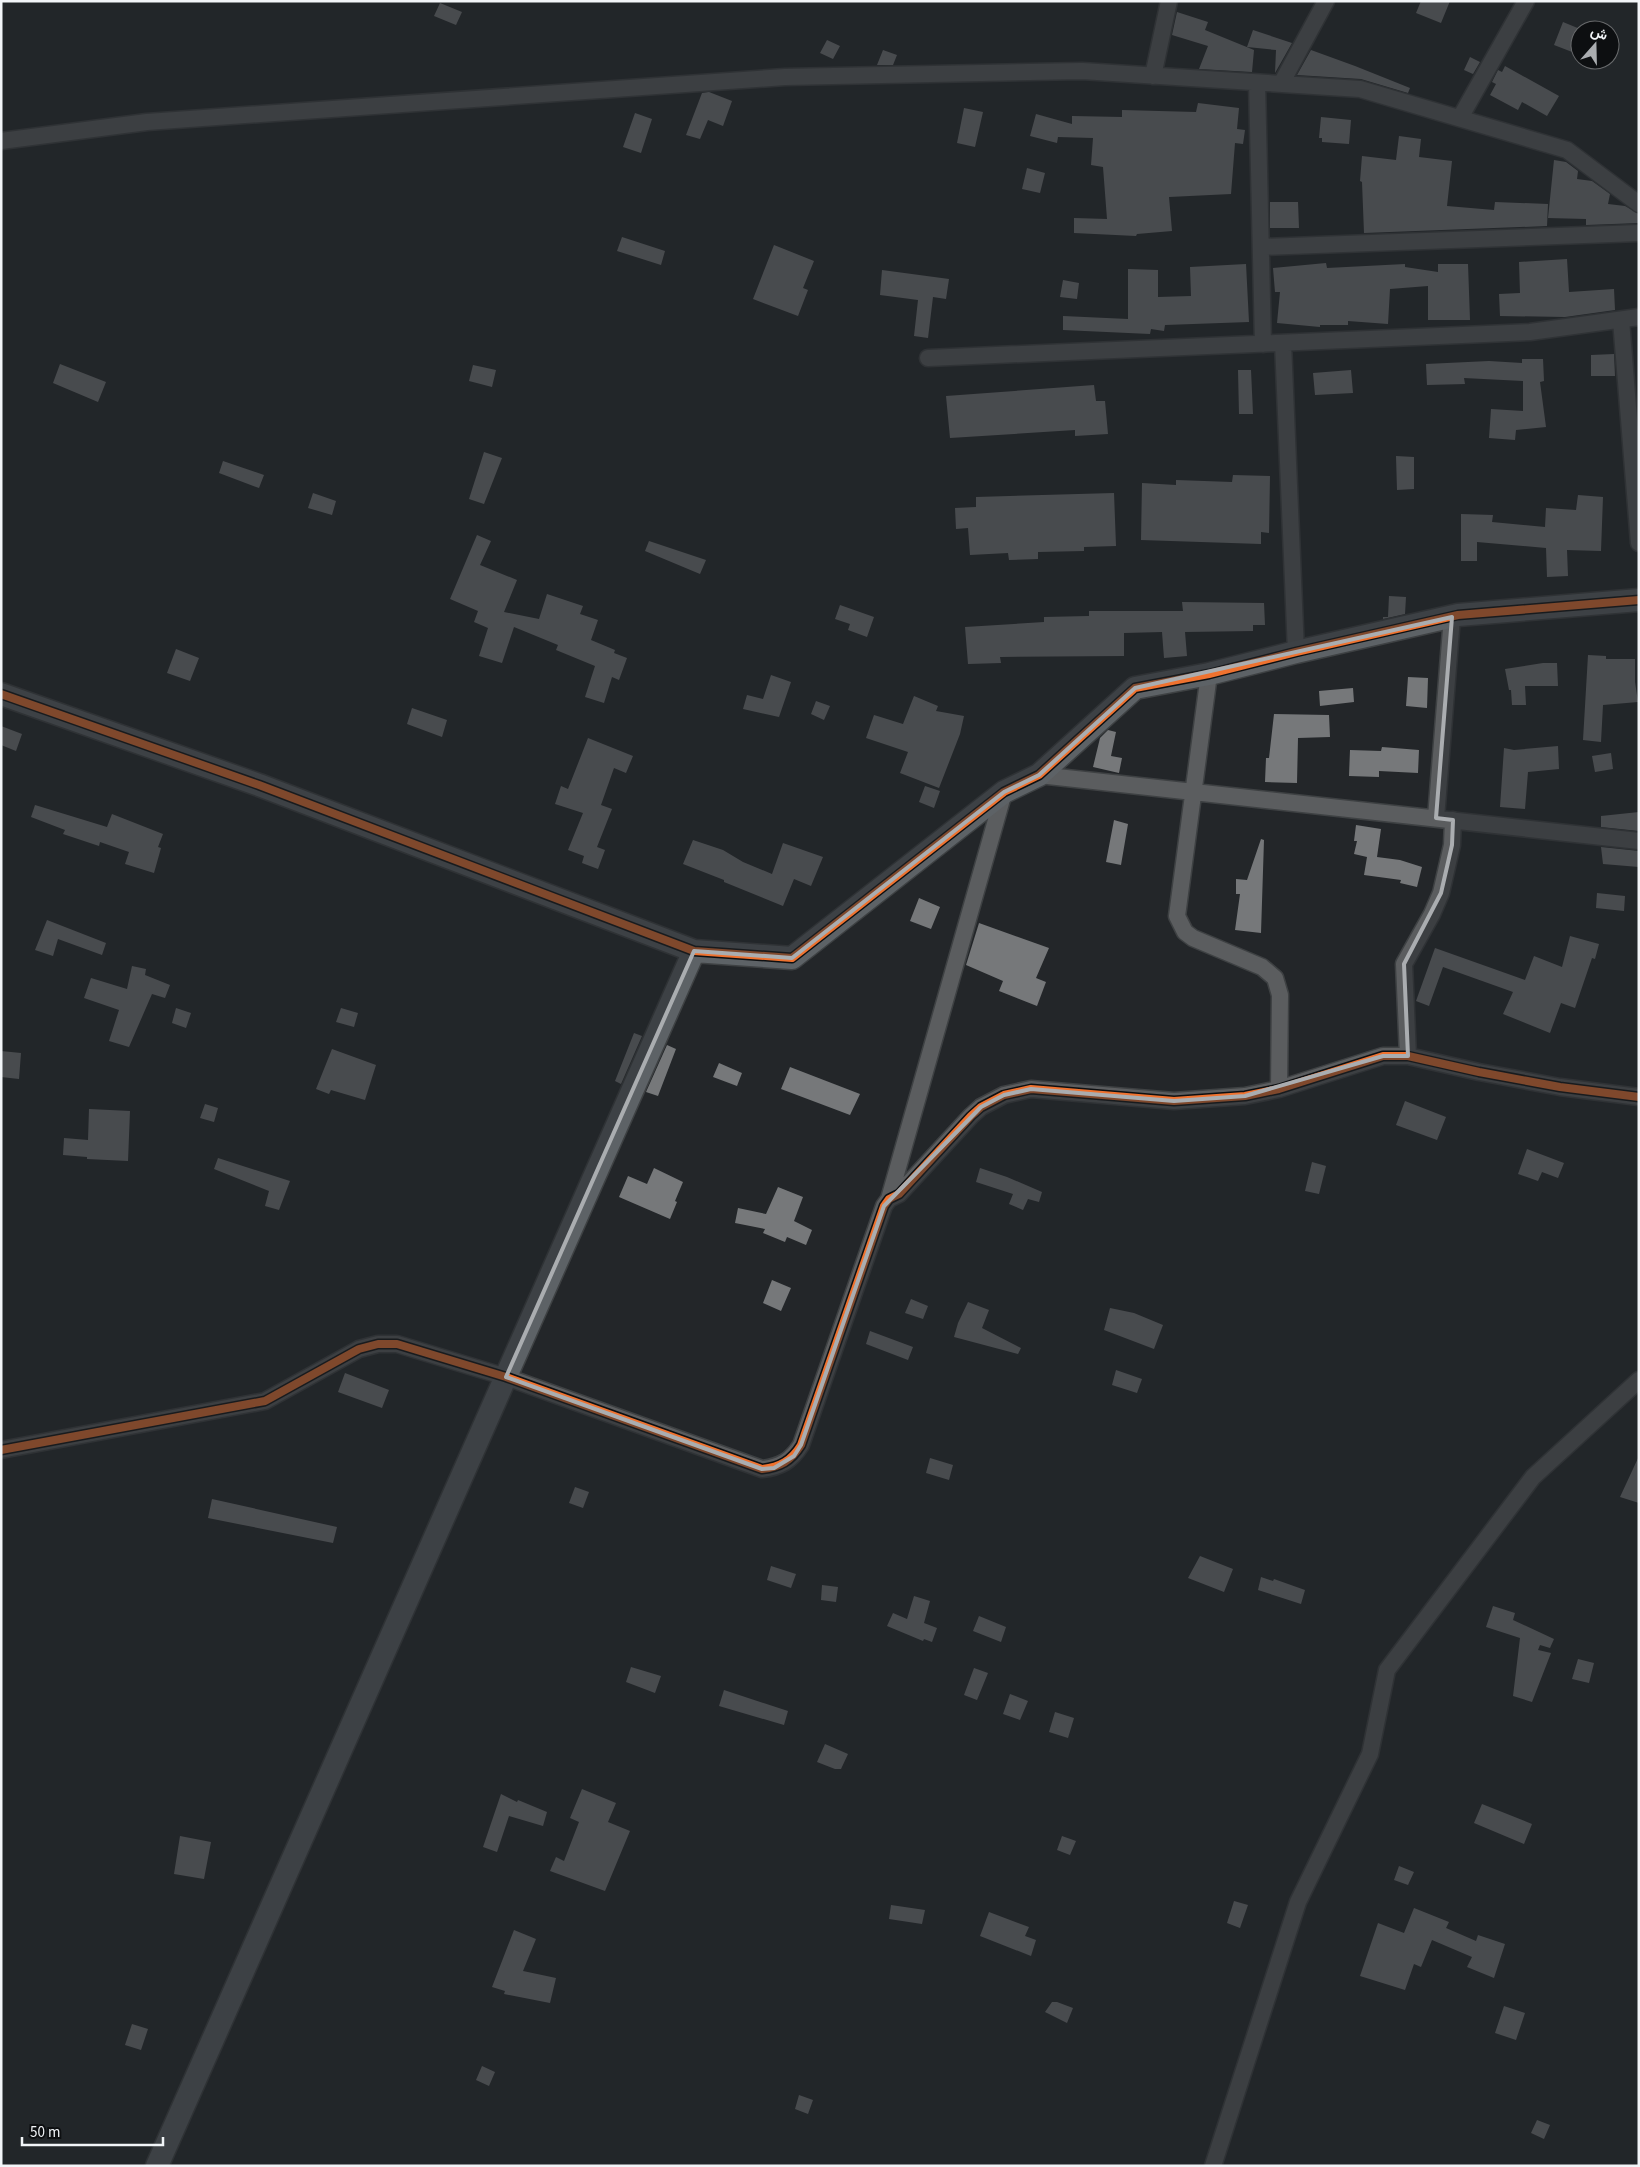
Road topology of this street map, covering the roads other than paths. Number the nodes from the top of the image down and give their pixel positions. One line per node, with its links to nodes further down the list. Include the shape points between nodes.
1 (1169, 1): 4 (street)
2 (1326, 1): 6 (street)
3 (1526, 1): 7 (street)
4 (1153, 76): 5 (street); 8 (street, via 1082,71 785,77 147,122)
5 (1257, 82): 6 (street); 11 (street)
6 (1281, 84): 7 (street, via 1360,89)
7 (1460, 118): 9 (street, via 1567,150)
8 (1, 141)
9 (1639, 204)
10 (1639, 233): 11 (street)
11 (1261, 247): 15 (street)
12 (1639, 317): 13 (street)
13 (1620, 320): 14 (street, via 1530,332); 17 (street)
14 (1283, 343): 15 (street); 20 (street)
15 (1264, 344): 16 (street)
16 (928, 358)
17 (1639, 543)
18 (1639, 600): 19 (street)
19 (1452, 616): 20 (street); 26 (street)
20 (1296, 652): 21 (street)
21 (1209, 674): 23 (street, via 1135,688); 25 (street)
22 (1, 694): 29 (street, via 259,785)
23 (1039, 775): 24 (street); 25 (street)
24 (1004, 792): 29 (street, via 792,958); 33 (street)
25 (1193, 792): 26 (street); 31 (street, via 1177,916 1185,932 1193,938 1262,967 1275,978 1280,994)
26 (1436, 818): 27 (street)
27 (1453, 820): 28 (street); 30 (street, via 1441,893 1404,964)
28 (1639, 841)
29 (694, 951): 34 (street)
30 (1408, 1056): 31 (street, via 1383,1056); 32 (street, via 1560,1087)
31 (1279, 1089): 33 (street, via 1244,1096 1174,1101 1031,1089 1004,1094 971,1116 899,1194)
32 (1639, 1097)
33 (889, 1199): 34 (street, via 880,1215 801,1445 785,1463 762,1469)
34 (506, 1377): 36 (street, via 397,1344 378,1344 359,1349 266,1401); 37 (street)
35 (1639, 1380): 38 (street, via 1533,1477 1387,1670 1370,1754 1298,1902)
36 (1, 1450)
37 (157, 2166)
38 (1213, 2166)

